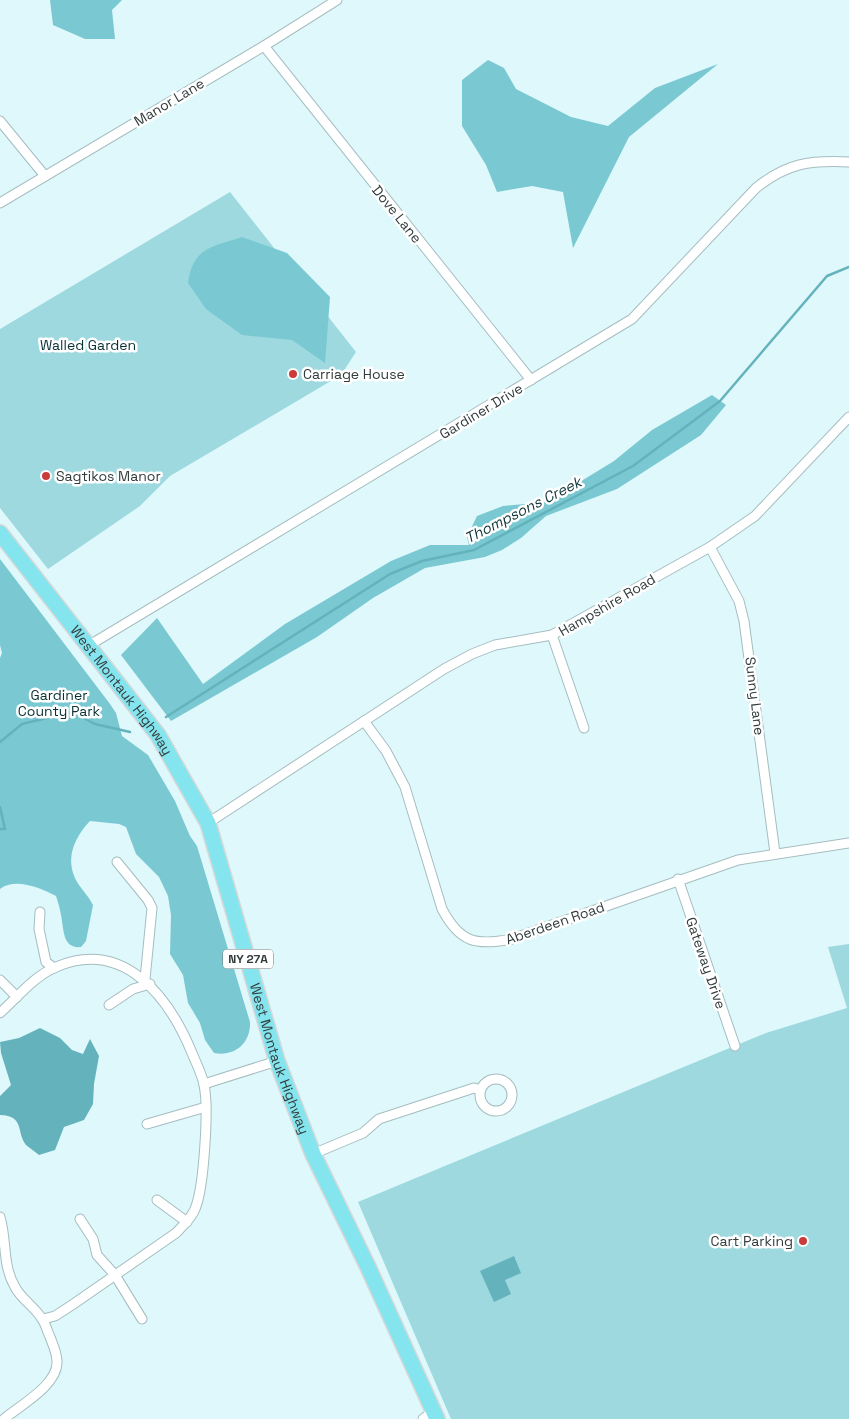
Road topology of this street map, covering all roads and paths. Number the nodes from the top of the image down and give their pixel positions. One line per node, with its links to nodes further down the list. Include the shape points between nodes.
1 (337, 0): 2 (street, Manor Lane)
2 (264, 46): 5 (street, Manor Lane); 7 (street, Dove Lane)
3 (0, 121): 5 (street)
4 (849, 162): 7 (street, Gardiner Drive, via 800,163 772,175 632,319)
5 (45, 176): 6 (street, Manor Lane)
6 (0, 203)
7 (531, 380): 12 (street, Gardiner Drive)
8 (849, 417): 10 (street, Hampshire Road, via 755,516)
9 (0, 533): 12 (main road, West Montauk Highway / NY 27A)
10 (710, 547): 11 (street, Hampshire Road); 17 (street, Sunny Lane, via 736,594 744,621)
11 (552, 635): 13 (street, Hampshire Road, via 495,645 472,654); 14 (street)
12 (88, 646): 15 (main road, West Montauk Highway / NY 27A, via 158,736)
13 (364, 721): 15 (street, Hampshire Road); 19 (street, Aberdeen Road, via 386,751 404,786 442,909 452,927 464,936 480,942 512,939)
14 (584, 728)
15 (208, 823): 28 (main road, West Montauk Highway / NY 27A)
16 (849, 843): 17 (street, Aberdeen Road)
17 (775, 853): 19 (street, Aberdeen Road, via 738,860)
18 (117, 862): 23 (street, via 152,908)
19 (678, 880): 27 (street, Gateway Drive)
20 (40, 912): 21 (street, via 46,962)
21 (54, 968): 23 (street, via 67,963 95,961 124,967); 24 (street)
22 (0, 980): 24 (street)
23 (148, 982): 25 (street); 29 (street, via 177,1022)
24 (17, 997): 26 (street)
25 (109, 1005)
26 (0, 1013)
27 (735, 1046)
28 (277, 1061): 29 (street); 33 (main road, West Montauk Highway / NY 27A)
29 (204, 1084): 31 (street)
30 (480, 1090): 33 (street, via 474,1088 379,1118 363,1133)
31 (206, 1107): 32 (street); 37 (street, via 201,1187)
32 (147, 1124)
33 (313, 1154): 41 (main road, West Montauk Highway / NY 27A, via 368,1267)
34 (157, 1200): 37 (street)
35 (0, 1216): 40 (street, via 5,1231 8,1274 15,1289)
36 (80, 1219): 38 (street, via 93,1239 97,1255)
37 (188, 1222): 38 (street)
38 (115, 1275): 39 (street); 40 (street, via 55,1316)
39 (142, 1318)
40 (43, 1319): 42 (street, via 55,1350 56,1374)
41 (431, 1416)
42 (4, 1419)

